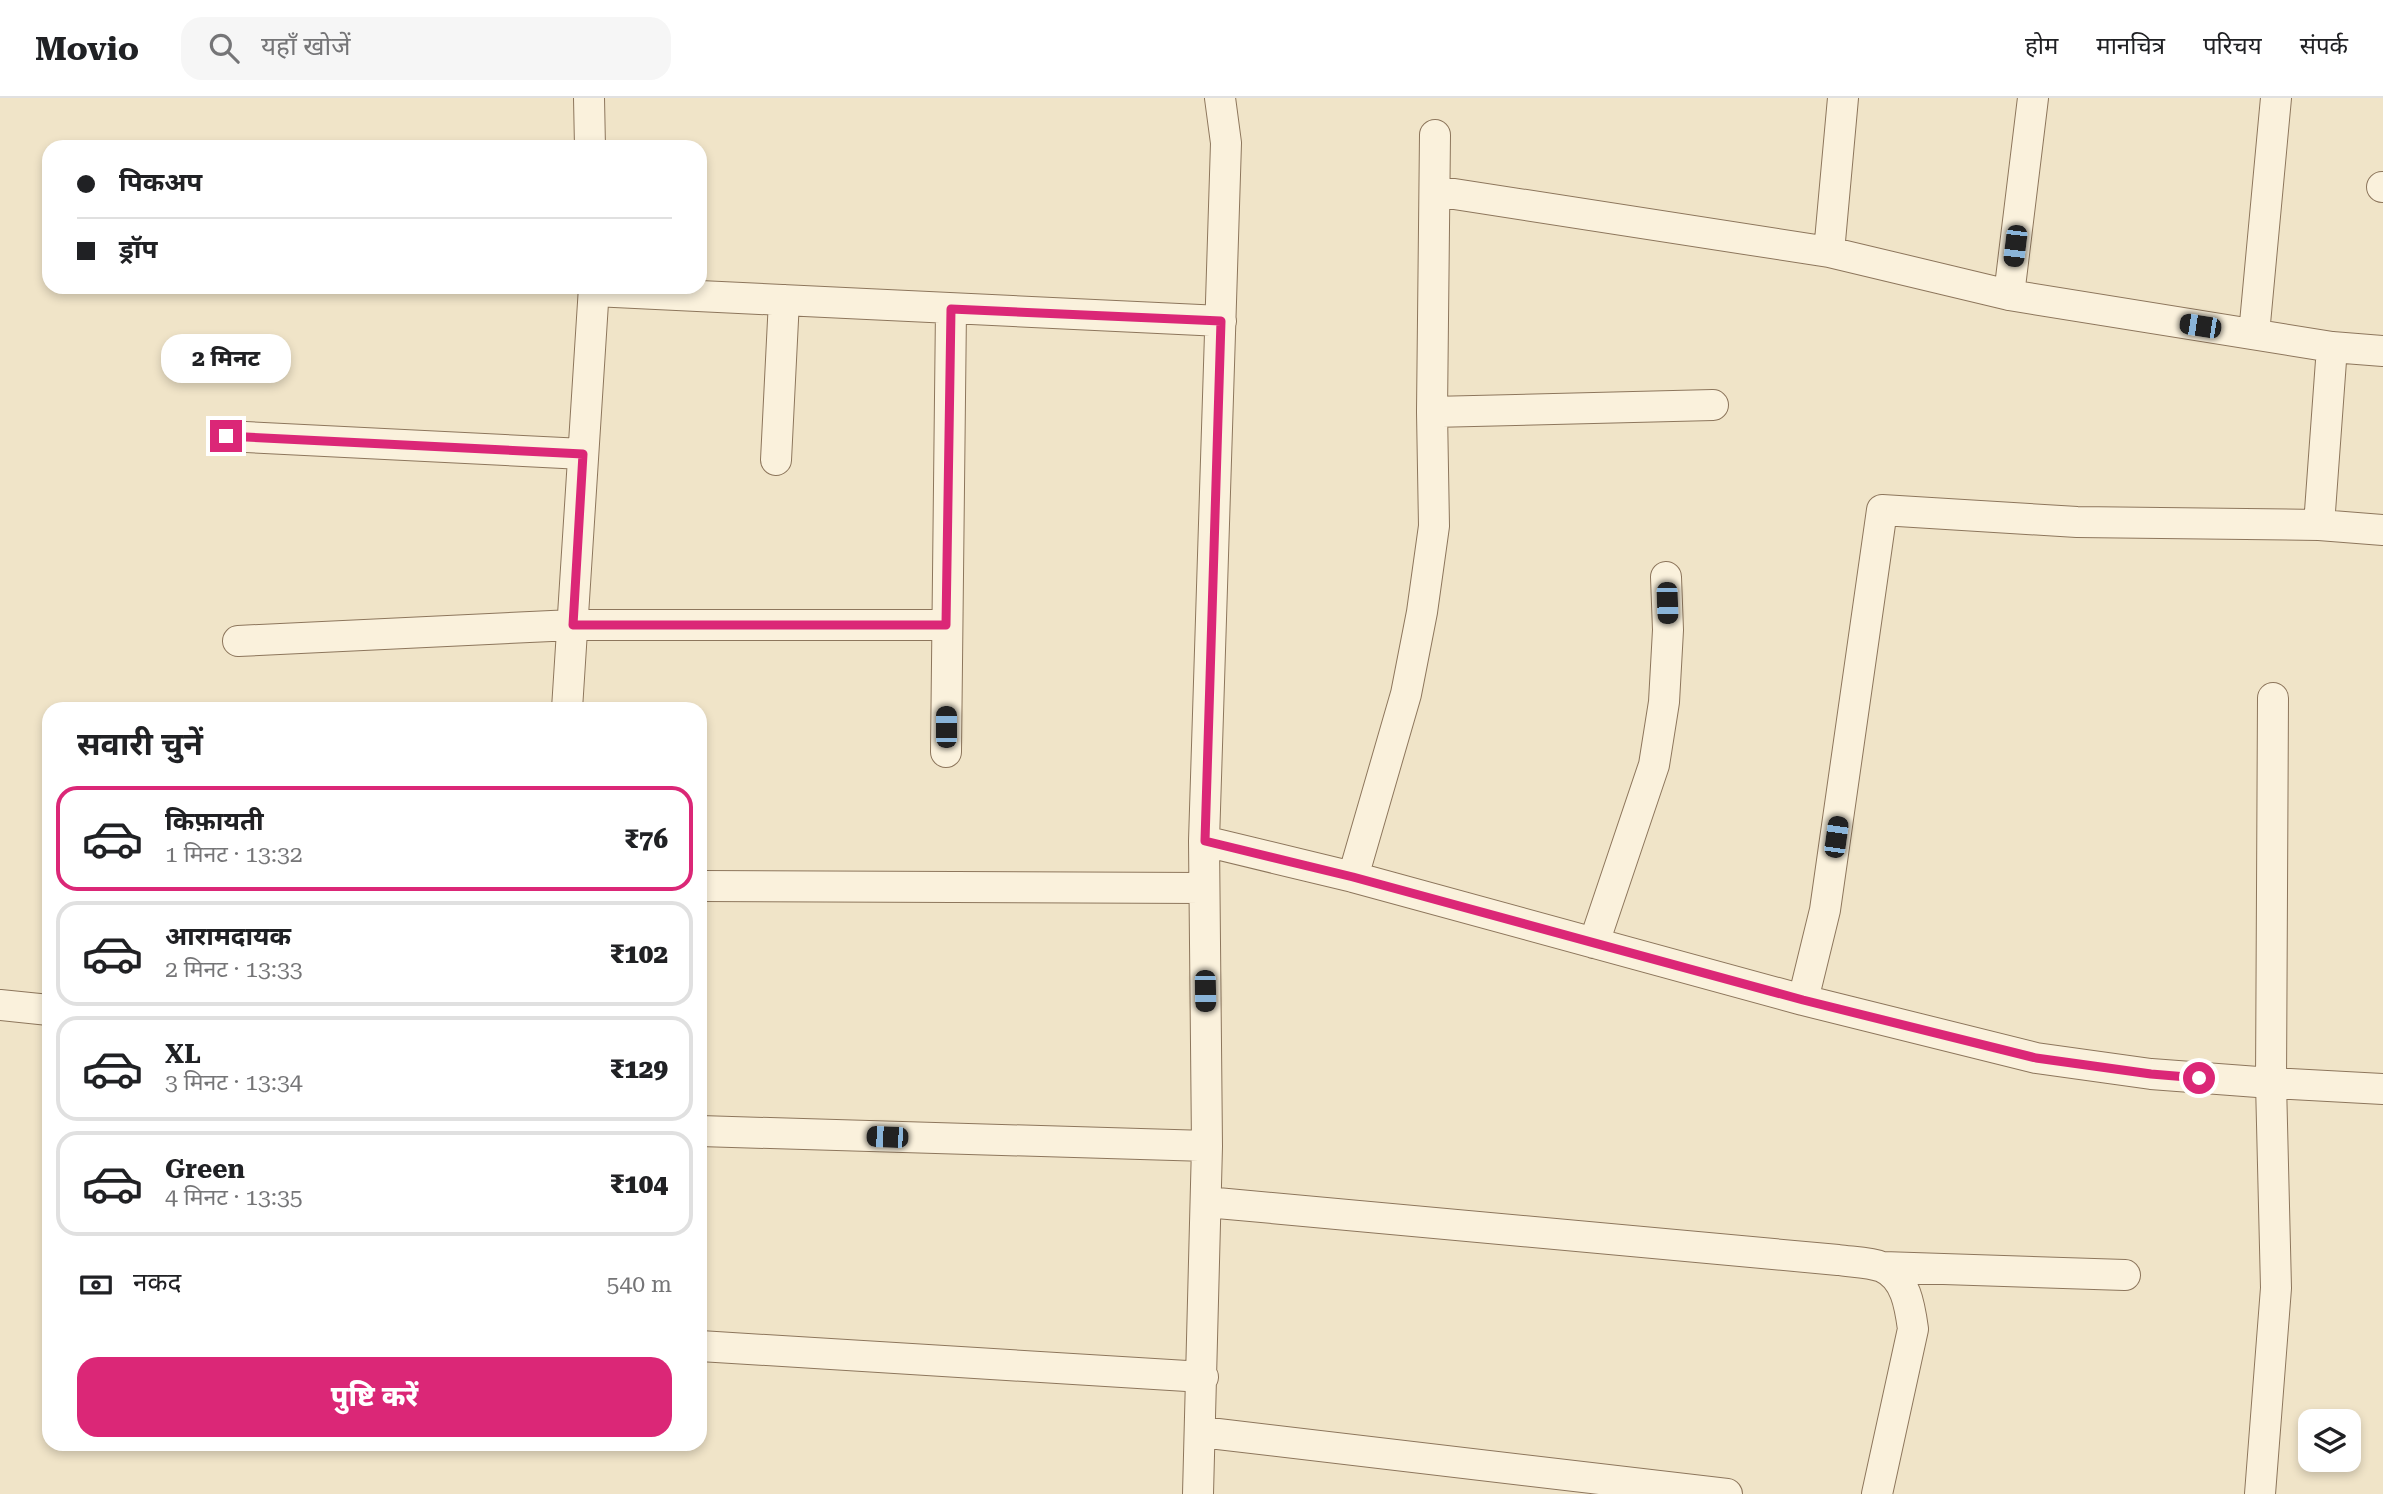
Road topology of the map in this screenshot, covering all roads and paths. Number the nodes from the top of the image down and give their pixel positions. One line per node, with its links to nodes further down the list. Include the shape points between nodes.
1 (589, 98): 7 (street)
2 (1220, 98): 15 (street, via 1226,143)
3 (1843, 98): 9 (street)
4 (2033, 98): 12 (street)
5 (2276, 98): 16 (street)
6 (1435, 135): 8 (street)
7 (590, 140)
8 (1435, 191): 9 (street); 20 (street)
9 (1829, 252): 12 (street)
10 (594, 294): 22 (street)
11 (680, 294): 13 (street)
12 (2009, 295): 16 (street)
13 (784, 300): 14 (street); 23 (street)
14 (951, 309): 15 (street); 28 (street)
15 (1221, 321): 33 (street)
16 (2254, 334): 17 (street)
17 (2332, 347): 18 (street); 24 (street)
18 (2383, 351)
19 (1713, 405): 20 (street)
20 (1432, 412): 34 (street, via 1434,526 1422,612 1405,694)
21 (226, 436): 22 (street)
22 (583, 454): 27 (street)
23 (776, 460)
24 (2319, 525): 25 (street); 38 (street, via 2077,522 1882,510 1825,910)
25 (2383, 530)
26 (1666, 577): 37 (street, via 1664,702 1654,765)
27 (573, 625): 28 (street); 29 (street); 31 (street)
28 (946, 625): 32 (street)
29 (238, 641)
30 (2273, 698): 41 (street)
31 (568, 702)
32 (946, 752)
33 (1205, 841): 34 (street); 36 (street)
34 (1353, 877): 37 (street)
35 (707, 886): 36 (street)
36 (1204, 888): 44 (street)
37 (1594, 943): 38 (street)
38 (1803, 1000): 41 (street, via 2036,1058 2151,1074)
39 (0, 1005): 40 (street)
40 (42, 1009)
41 (2271, 1083): 42 (street); 54 (street, via 2276,1288)
42 (2383, 1089)
43 (707, 1131): 44 (street)
44 (1207, 1146): 45 (street)
45 (1206, 1202): 46 (street); 49 (street)
46 (1883, 1267): 47 (street); 53 (street, via 1900,1283 1913,1329)
47 (2125, 1275)
48 (707, 1346): 49 (street)
49 (1203, 1377): 50 (street)
50 (1201, 1432): 51 (street); 52 (street)
51 (1198, 1494)
52 (1727, 1494)
53 (1877, 1494)
54 (2260, 1494)

